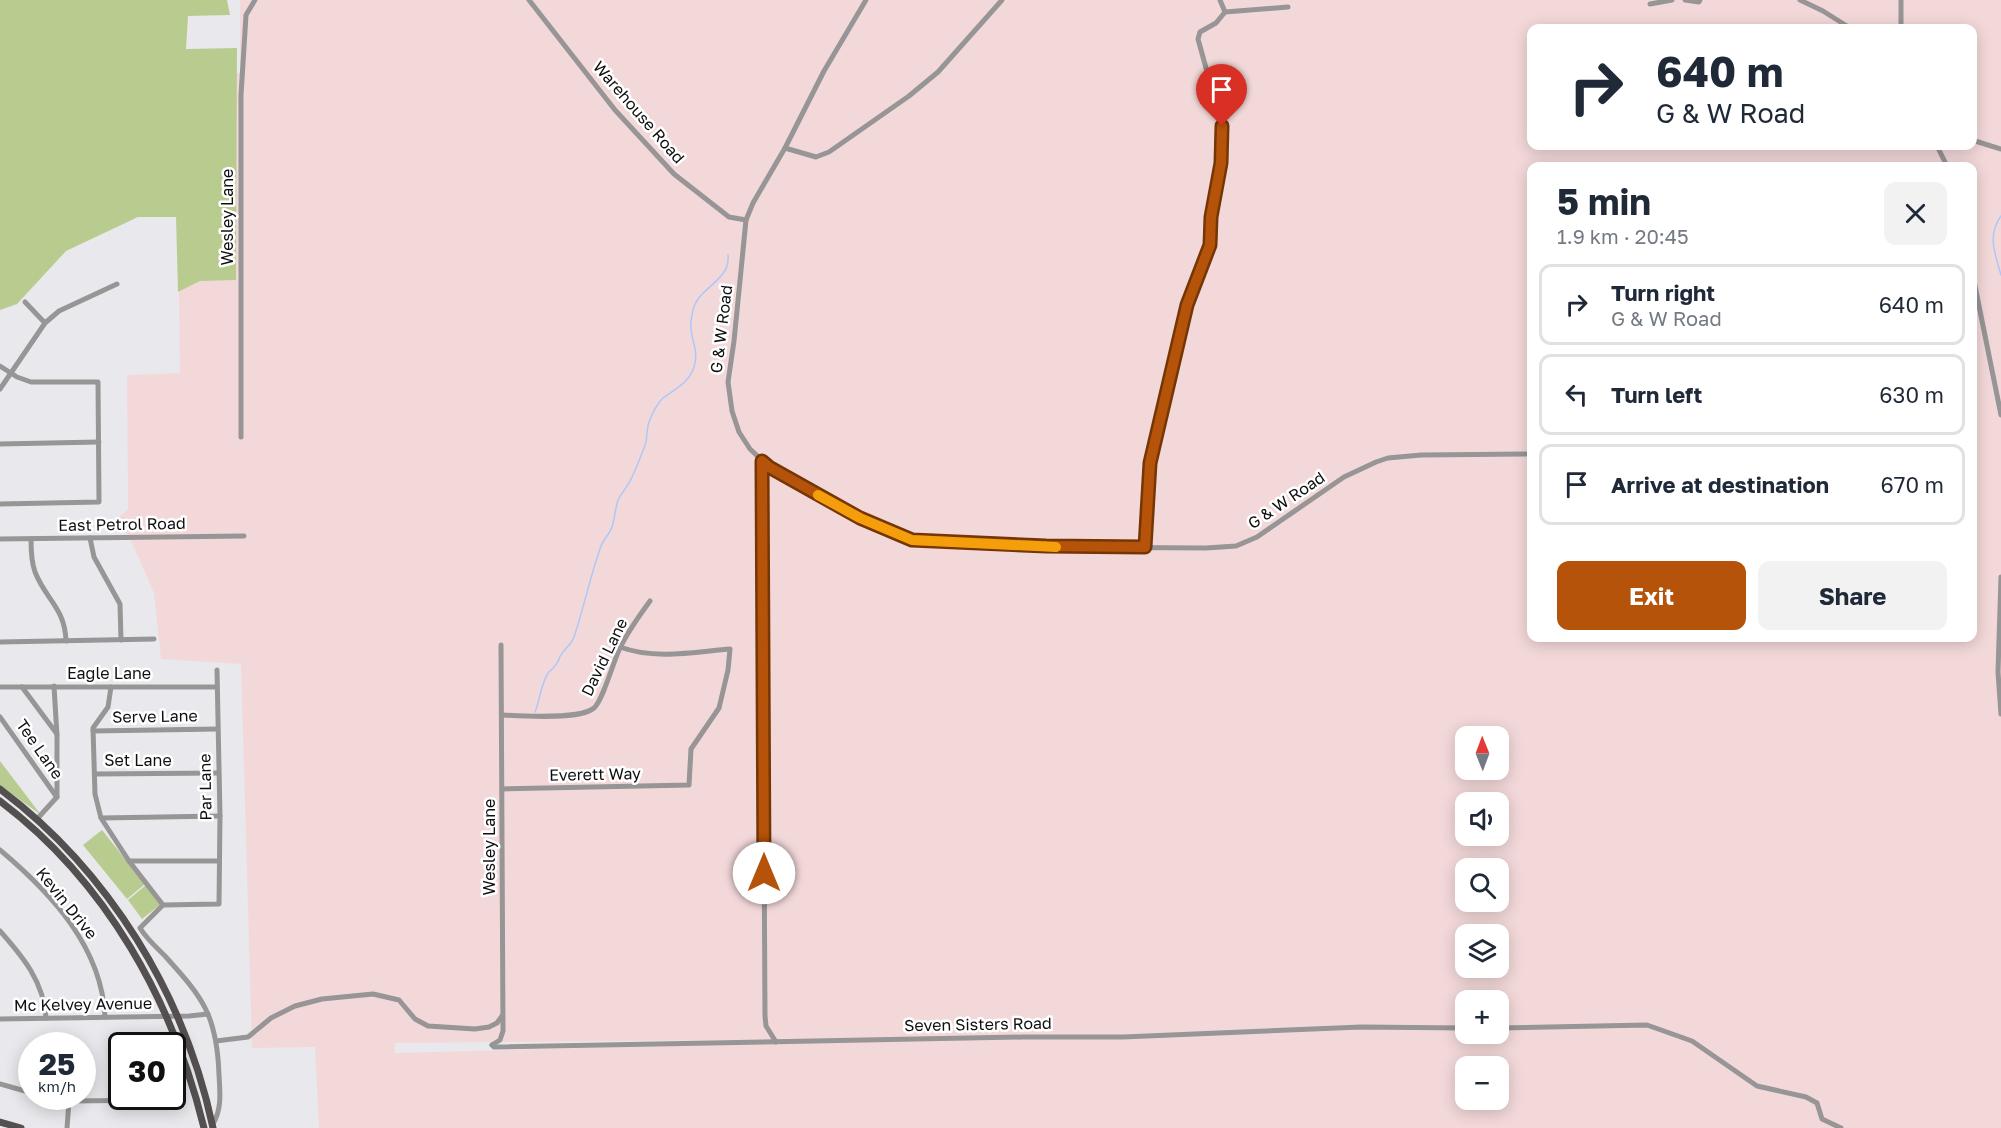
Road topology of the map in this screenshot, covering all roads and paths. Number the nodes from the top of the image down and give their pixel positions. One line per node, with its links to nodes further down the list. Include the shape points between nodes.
1 (255, 0): 28 (street, Wesley Lane, via 246,15 241,95)
2 (529, 0): 19 (street, Warehouse Road, via 615,110 667,167 729,217)
3 (866, 0): 17 (street, G & W Road)
4 (1002, 0): 17 (street, via 938,72 829,152 816,157)
5 (1220, 0): 13 (street)
6 (1672, 0): 11 (street)
7 (1685, 0): 8 (street)
8 (1701, 0)
9 (1800, 0): 14 (street)
10 (1901, 0): 15 (street)
11 (1650, 3)
12 (1288, 7): 13 (street)
13 (1225, 12): 38 (street, via 1198,35 1222,126 1221,163 1210,245 1187,305 1150,463)
14 (1844, 24)
15 (1901, 24)
16 (1977, 142): 18 (street)
17 (785, 148): 19 (street, G & W Road)
18 (2001, 149)
19 (746, 220): 32 (street, G & W Road, via 728,382 739,432)
20 (117, 284): 23 (street, via 59,311)
21 (1977, 296): 27 (street)
22 (25, 302): 23 (street)
23 (45, 323): 25 (street)
24 (0, 366): 25 (street)
25 (11, 373): 26 (street); 29 (street, via 38,382 98,382)
26 (0, 389)
27 (2001, 415)
28 (241, 437)
29 (99, 442): 30 (street); 33 (street, via 99,502)
30 (0, 444)
31 (1526, 454): 38 (street, G & W Road, via 1421,454 1388,458 1344,477 1257,537 1236,546)
32 (762, 461): 38 (street, G & W Road, via 860,518 912,540); 86 (street, via 765,1016)
33 (0, 504)
34 (244, 537): 35 (street, East Petrol Road)
35 (90, 538): 37 (street, East Petrol Road); 42 (street, via 94,557 120,604)
36 (0, 539): 37 (street, East Petrol Road)
37 (31, 539): 43 (street, via 35,572 62,616)
38 (1145, 547)
39 (2001, 577): 53 (street)
40 (650, 601): 46 (street, David Lane)
41 (154, 639): 42 (street)
42 (122, 640): 43 (street)
43 (66, 641): 44 (street)
44 (0, 642)
45 (501, 645): 54 (street, Wesley Lane)
46 (621, 647): 54 (street, David Lane, via 603,696 594,709 564,715); 62 (street, Everett Way, via 662,654 730,649 719,708 691,749 689,785)
47 (217, 670): 52 (street, Par Lane)
48 (54, 686): 50 (street, Eagle Lane); 51 (street, Eagle Lane); 58 (street)
49 (0, 687): 50 (street, Eagle Lane)
50 (22, 687): 58 (street)
51 (111, 687): 52 (street, Eagle Lane); 57 (street, via 108,707)
52 (217, 687): 56 (street, Par Lane)
53 (2001, 714)
54 (502, 715): 62 (street, Wesley Lane)
55 (0, 717): 63 (street, Tee Lane)
56 (217, 729): 57 (street, Serve Lane); 59 (street, Par Lane)
57 (93, 731): 60 (street)
58 (57, 736): 63 (street)
59 (218, 773): 60 (street, Set Lane); 65 (street, Par Lane)
60 (94, 774): 66 (street)
61 (0, 789): 67 (main road)
62 (502, 789): 79 (street, Wesley Lane)
63 (57, 797): 67 (street)
64 (0, 801): 68 (main road)
65 (220, 816): 66 (street); 73 (street, Par Lane)
66 (101, 818): 72 (street)
67 (37, 819): 69 (main road)
68 (45, 840): 69 (main road); 77 (main road, via 110,915)
69 (63, 844): 78 (main road, via 128,925)
70 (2, 852): 71 (street); 80 (street, Kevin Drive, via 51,900 83,942 100,981)
71 (0, 860)
72 (129, 861): 73 (street); 74 (street)
73 (219, 861): 74 (street, Par Lane, via 219,904)
74 (163, 904): 76 (street, via 140,928 196,992)
75 (0, 931): 81 (street, via 33,973 44,999)
76 (208, 1014): 78 (street, Mc Kelvey Avenue); 85 (street)
77 (167, 1016): 78 (street, Mc Kelvey Avenue); 80 (street, Mc Kelvey Avenue); 95 (main road)
78 (177, 1016): 92 (main road)
79 (502, 1016): 85 (street, via 489,1027 475,1029 428,1026 415,1019 399,1000 373,994 295,1006 248,1037); 87 (street, Wesley Lane, via 503,1034)
80 (105, 1017): 81 (street, Mc Kelvey Avenue)
81 (46, 1018): 82 (street, Mc Kelvey Avenue)
82 (0, 1019)
83 (1455, 1028): 86 (street, Seven Sisters Road)
84 (1509, 1028): 96 (street, via 1647,1025 1692,1041 1757,1086 1806,1097 1816,1103 1822,1119)
85 (216, 1041): 92 (street, via 220,1101)
86 (776, 1042): 87 (street, Seven Sisters Road)
87 (492, 1045)
88 (0, 1084): 89 (street)
89 (18, 1089)
90 (68, 1110): 94 (street)
91 (0, 1122): 93 (main road)
92 (213, 1126)
93 (21, 1128)
94 (67, 1128)
95 (204, 1128)
96 (1840, 1128)

